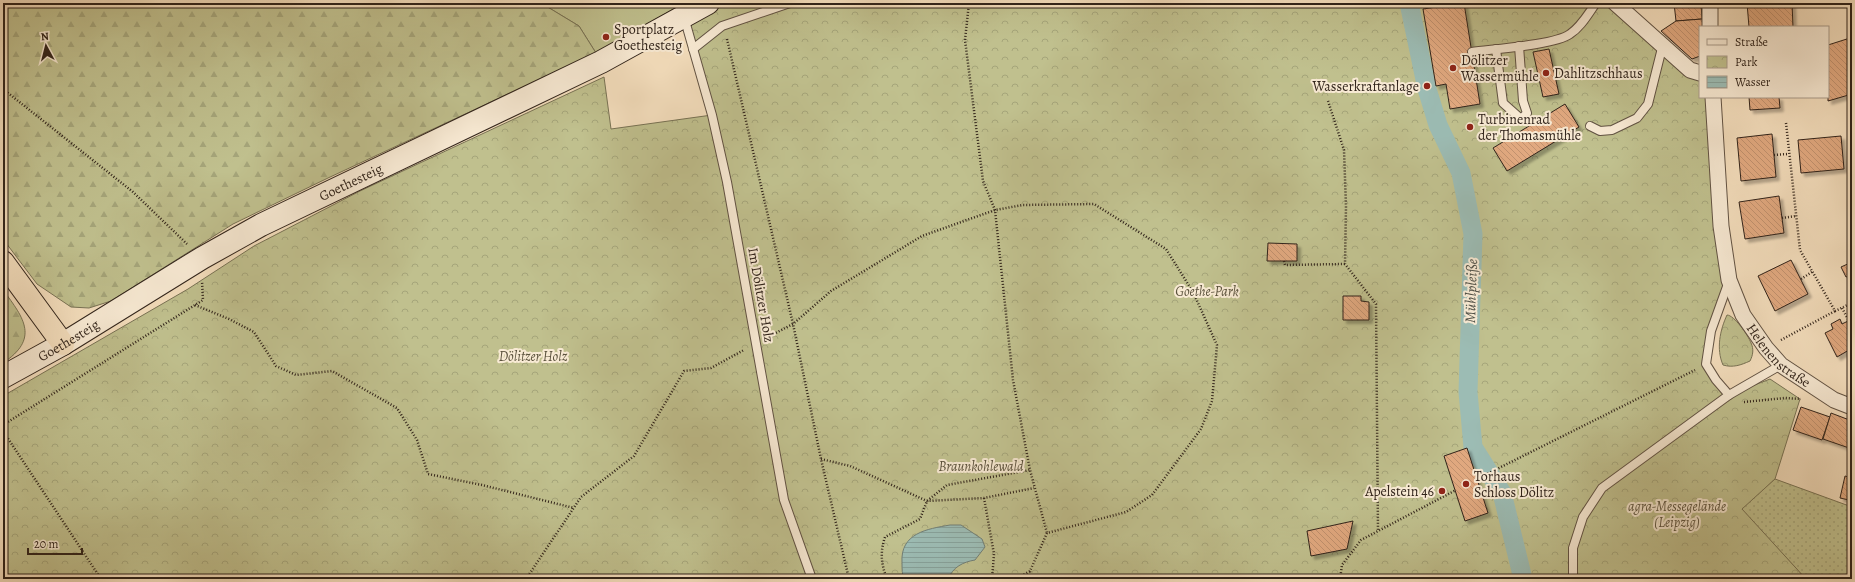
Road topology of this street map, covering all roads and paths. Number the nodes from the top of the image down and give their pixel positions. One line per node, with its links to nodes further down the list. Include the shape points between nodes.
1 (708, 3): 7 (main road, Goethesteig)
2 (790, 3): 8 (lane)
3 (969, 3): 23 (path, via 965,40 983,181)
4 (1596, 3): 11 (lane, via 1569,35)
5 (1615, 3): 10 (street)
6 (1710, 3): 9 (street)
7 (684, 16): 12 (lane, Im Dölitzer Holz); 26 (main road, Goethesteig, via 601,62 261,225)
8 (722, 26): 12 (lane); 38 (path)
9 (1710, 26)
10 (1663, 44): 15 (street, via 1690,70); 20 (lane, via 1648,104 1637,118 1612,130 1600,131)
11 (1519, 46): 13 (lane); 13 (lane, via 1523,101 1527,113 1521,120 1503,103)
12 (693, 49): 39 (lane, Im Dölitzer Holz, via 712,115 727,182)
13 (1496, 49): 14 (lane)
14 (1472, 52)
15 (1699, 73)
16 (3, 88): 26 (path, via 133,192)
17 (1713, 98): 32 (street, Helenenstraße, via 1721,226)
18 (1328, 101): 29 (path, via 1344,150)
19 (1786, 123): 21 (path)
20 (1590, 126)
21 (1788, 154): 22 (path); 24 (path)
22 (1774, 155)
23 (995, 210): 38 (path, via 922,236 831,291); 51 (path, via 1013,380); 59 (path, via 1023,205 1094,204 1166,249 1193,292 1217,345 1212,401 1201,429 1152,495 1126,512)
24 (1796, 216): 25 (path); 30 (path, via 1800,250)
25 (1782, 218)
26 (202, 258): 34 (path, via 203,300); 40 (main road, Goethesteig)
27 (1284, 261): 29 (path, via 1285,265)
28 (3, 262): 40 (highway)
29 (1345, 264): 58 (path, via 1376,304)
30 (1812, 272): 31 (path); 36 (path)
31 (1801, 279)
32 (1729, 280): 41 (street, Helenenstraße, via 1743,315); 42 (lane, via 1710,331)
33 (1852, 303): 35 (path)
34 (194, 305): 48 (path); 57 (path, via 254,332 276,366 296,375 332,371 397,408 417,440 428,474)
35 (1842, 308): 36 (path); 37 (path)
36 (1835, 311): 41 (path)
37 (1849, 321)
38 (793, 324): 39 (path); 50 (path)
39 (757, 343): 57 (path, via 712,368 684,372 634,456 581,496); 63 (lane, Im Dölitzer Holz, via 784,500)
40 (64, 344): 44 (main road, Goethesteig)
41 (1766, 348): 43 (street, Helenenstraße)
42 (1706, 364): 45 (lane); 52 (path)
43 (1781, 365): 45 (lane); 46 (street, Helenenstraße)
44 (3, 377)
45 (1729, 395): 46 (path, via 1740,402 1785,398); 70 (lane, via 1602,488 1583,516 1573,548)
46 (1834, 400): 47 (street, Helenenstraße)
47 (1852, 407)
48 (3, 425)
49 (3, 431): 61 (path)
50 (821, 460): 56 (path, via 850,466); 64 (path)
51 (1030, 470): 53 (path); 56 (path, via 947,485)
52 (1477, 479)
53 (1034, 488): 55 (path); 59 (path)
54 (1456, 490): 58 (path)
55 (984, 498): 56 (path); 66 (path, via 994,554)
56 (927, 501): 65 (path, via 920,519 885,537 881,549)
57 (574, 508): 62 (path)
58 (1378, 531): 69 (path, via 1361,540 1342,565)
59 (1047, 533): 60 (path)
60 (1030, 571): 67 (path); 68 (path)
61 (101, 579)
62 (526, 579)
63 (812, 579)
64 (849, 579)
65 (887, 579)
66 (992, 579)
67 (1016, 579)
68 (1031, 579)
69 (1340, 579)
70 (1573, 579)

